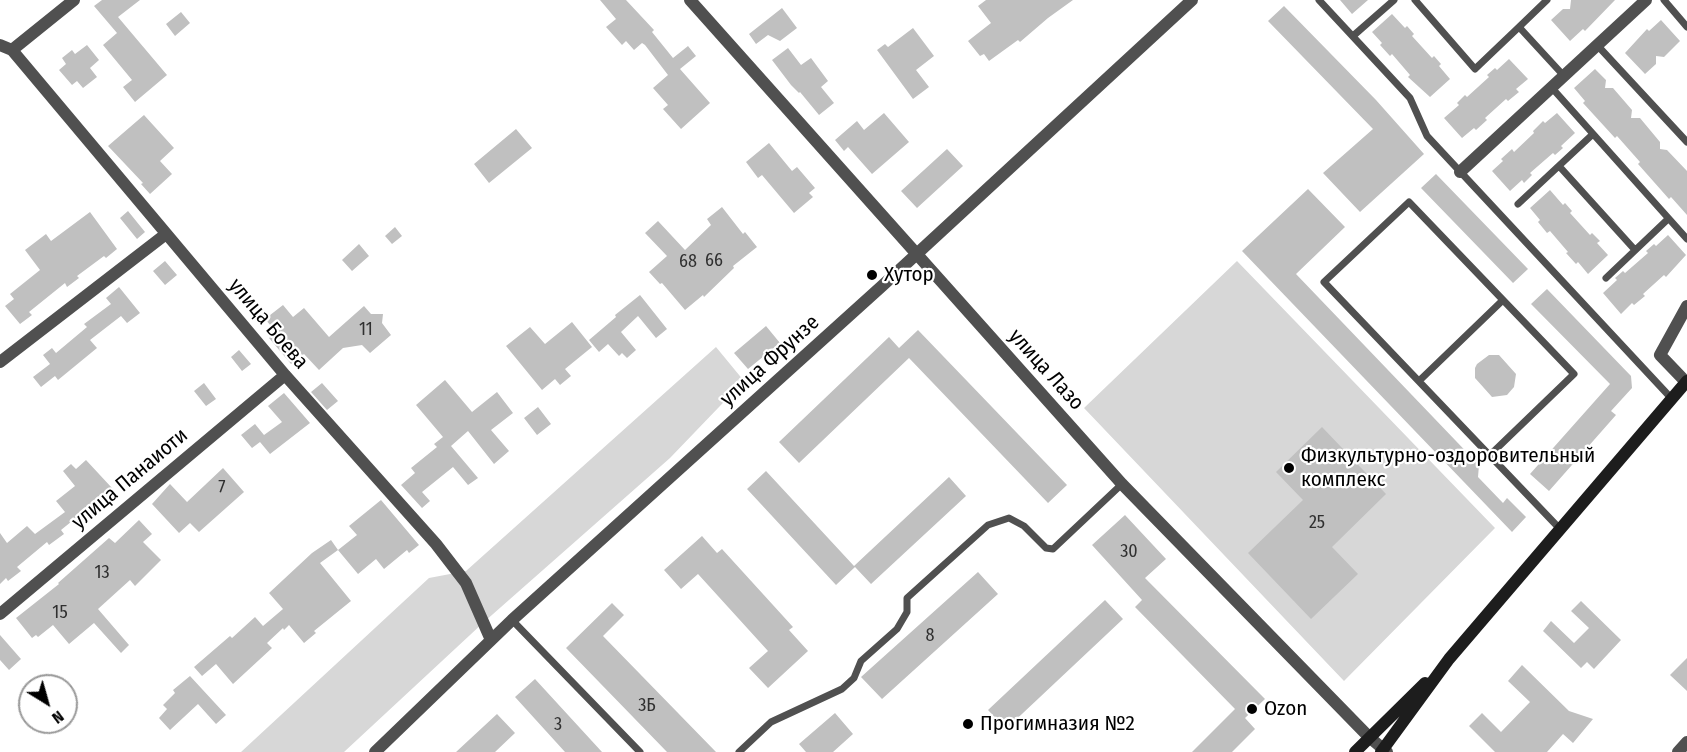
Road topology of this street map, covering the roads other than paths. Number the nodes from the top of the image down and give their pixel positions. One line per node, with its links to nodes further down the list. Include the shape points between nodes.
1 (74, 0): 15 (street)
2 (690, 0): 27 (street, улица Лазо)
3 (1192, 0): 27 (street, улица Фрунзе)
4 (1319, 0): 12 (lane)
5 (1394, 0): 12 (lane)
6 (1415, 0): 10 (lane, via 1475,69)
7 (1547, 0): 10 (lane)
8 (1647, 0): 14 (street)
9 (1664, 0): 11 (lane)
10 (1519, 27): 16 (lane)
11 (1687, 27)
12 (1353, 36): 21 (lane, via 1410,98 1428,136)
13 (0, 45): 15 (street, улица Боева)
14 (1597, 45): 16 (street); 19 (lane)
15 (12, 50): 24 (street, улица Боева)
16 (1564, 76): 17 (street)
17 (1551, 88): 18 (lane); 21 (street)
18 (1593, 134): 20 (lane); 23 (lane)
19 (1687, 142)
20 (1559, 166): 22 (lane); 26 (lane)
21 (1460, 172): 35 (lane)
22 (1518, 204)
23 (1668, 219): 25 (lane); 26 (lane)
24 (166, 234): 31 (street); 32 (street, улица Боева)
25 (1687, 239)
26 (1635, 250): 28 (lane)
27 (916, 253): 37 (street, улица Лазо); 40 (street, улица Фрунзе)
28 (1606, 278)
29 (1503, 300): 33 (lane); 33 (lane, via 1409,202 1324,282); 36 (lane, via 1574,374)
30 (1687, 306): 34 (street, via 1660,355)
31 (0, 362)
32 (285, 375): 39 (street, улица Панаиоти); 41 (street, улица Боева, via 436,544 466,583)
33 (1419, 381): 36 (lane)
34 (1686, 382): 35 (street)
35 (1672, 399): 38 (street)
36 (1490, 455): 38 (lane)
37 (1122, 484): 43 (street, улица Лазо); 48 (lane, via 1053,549 1046,548 1010,518 988,525 907,598 907,612 897,629 861,660 855,678 842,689 771,722)
38 (1560, 529): 42 (street)
39 (0, 614)
40 (512, 621): 41 (street, улица Фрунзе); 47 (lane)
41 (491, 639): 46 (street, улица Фрунзе)
42 (1449, 659): 43 (street); 45 (street)
43 (1369, 736): 45 (street, улица Лазо); 49 (street)
44 (1687, 742): 50 (street)
45 (1384, 751)
46 (375, 752)
47 (640, 752)
48 (739, 752)
49 (1355, 752)
50 (1678, 752)

